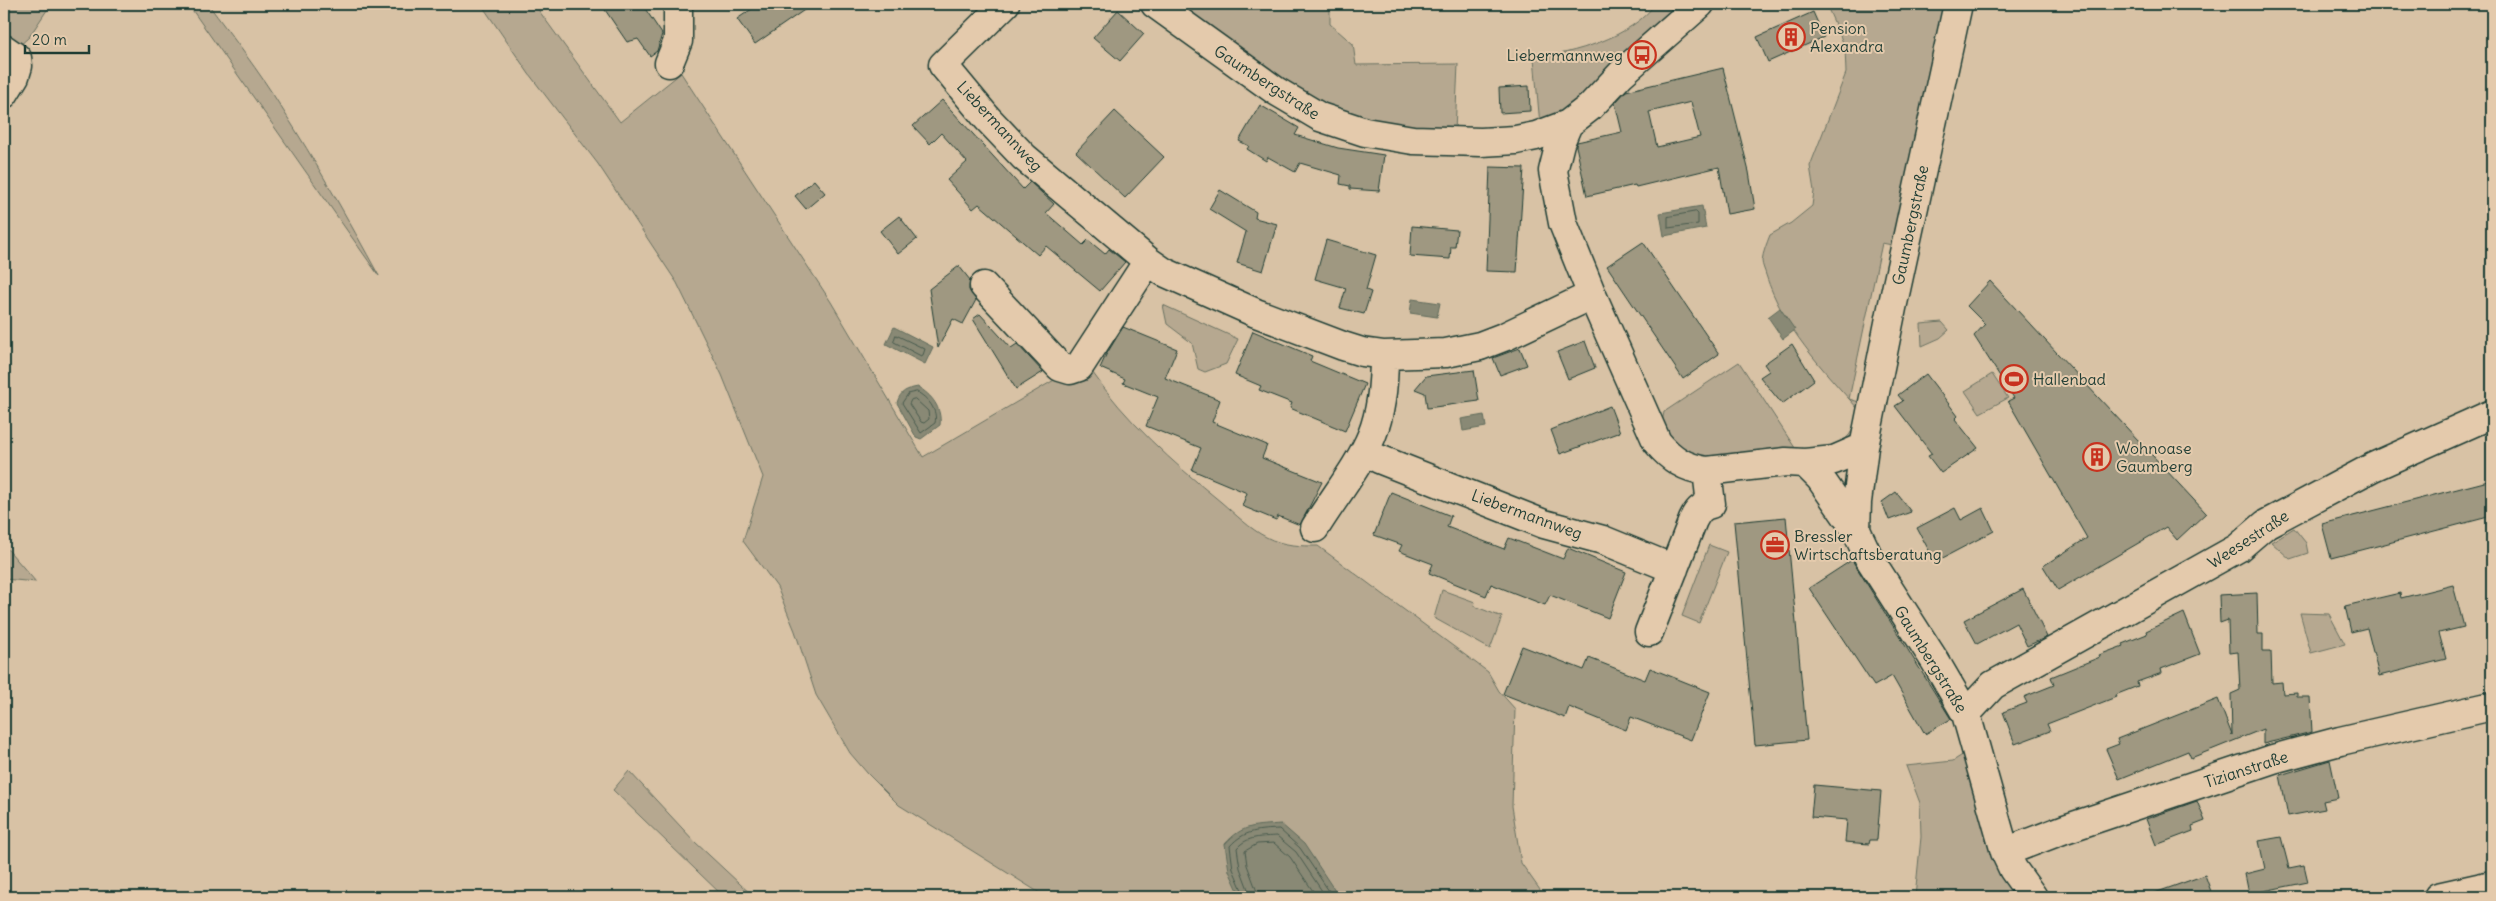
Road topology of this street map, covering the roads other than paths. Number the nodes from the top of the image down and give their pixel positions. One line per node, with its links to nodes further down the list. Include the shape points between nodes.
1 (678, 4): 7 (street, via 678,41)
2 (1004, 4): 12 (street, Liebermannweg, via 943,65 1024,157)
3 (1155, 4): 10 (street, Gaumbergstraße, via 1276,91 1320,117 1365,132 1413,140)
4 (1700, 4): 9 (street, Gaumbergstraße)
5 (1958, 4): 17 (street, Gaumbergstraße)
6 (4, 49): 8 (street, via 17,58 18,66)
7 (669, 63)
8 (4, 94)
9 (1568, 124): 10 (street, Gaumbergstraße); 11 (street)
10 (1516, 140): 11 (street)
11 (1553, 171): 14 (street, via 1563,223)
12 (1148, 261): 13 (street, via 1079,366 1070,370 1060,367); 15 (street, Liebermannweg, via 1164,272 1256,313 1362,352)
13 (984, 286)
14 (1592, 296): 15 (street, Liebermannweg, via 1480,346 1446,353); 20 (street, via 1657,442 1674,459 1696,470)
15 (1384, 355): 21 (street, via 1382,399 1371,438)
16 (2492, 414): 26 (street, Weesestraße, via 2373,467 2266,524 2238,548 1993,685)
17 (1864, 447): 19 (street, via 1834,460); 22 (street, Gaumbergstraße, via 1856,502)
18 (1380, 459): 23 (street, Liebermannweg, via 1544,524 1602,540)
19 (1805, 463): 20 (street, via 1786,462); 22 (street, via 1820,478)
20 (1707, 471): 23 (street, via 1710,504 1698,511)
21 (1315, 528)
22 (1856, 530): 26 (street, Gaumbergstraße, via 1869,558)
23 (1674, 569): 24 (street)
24 (1649, 632)
25 (2492, 706): 27 (street, Tizianstraße, via 2340,740 2273,759)
26 (1966, 714): 27 (street, Gaumbergstraße)
27 (2006, 852): 29 (street, Gaumbergstraße)
28 (2492, 885): 30 (street)
29 (2032, 897)
30 (2438, 897)

